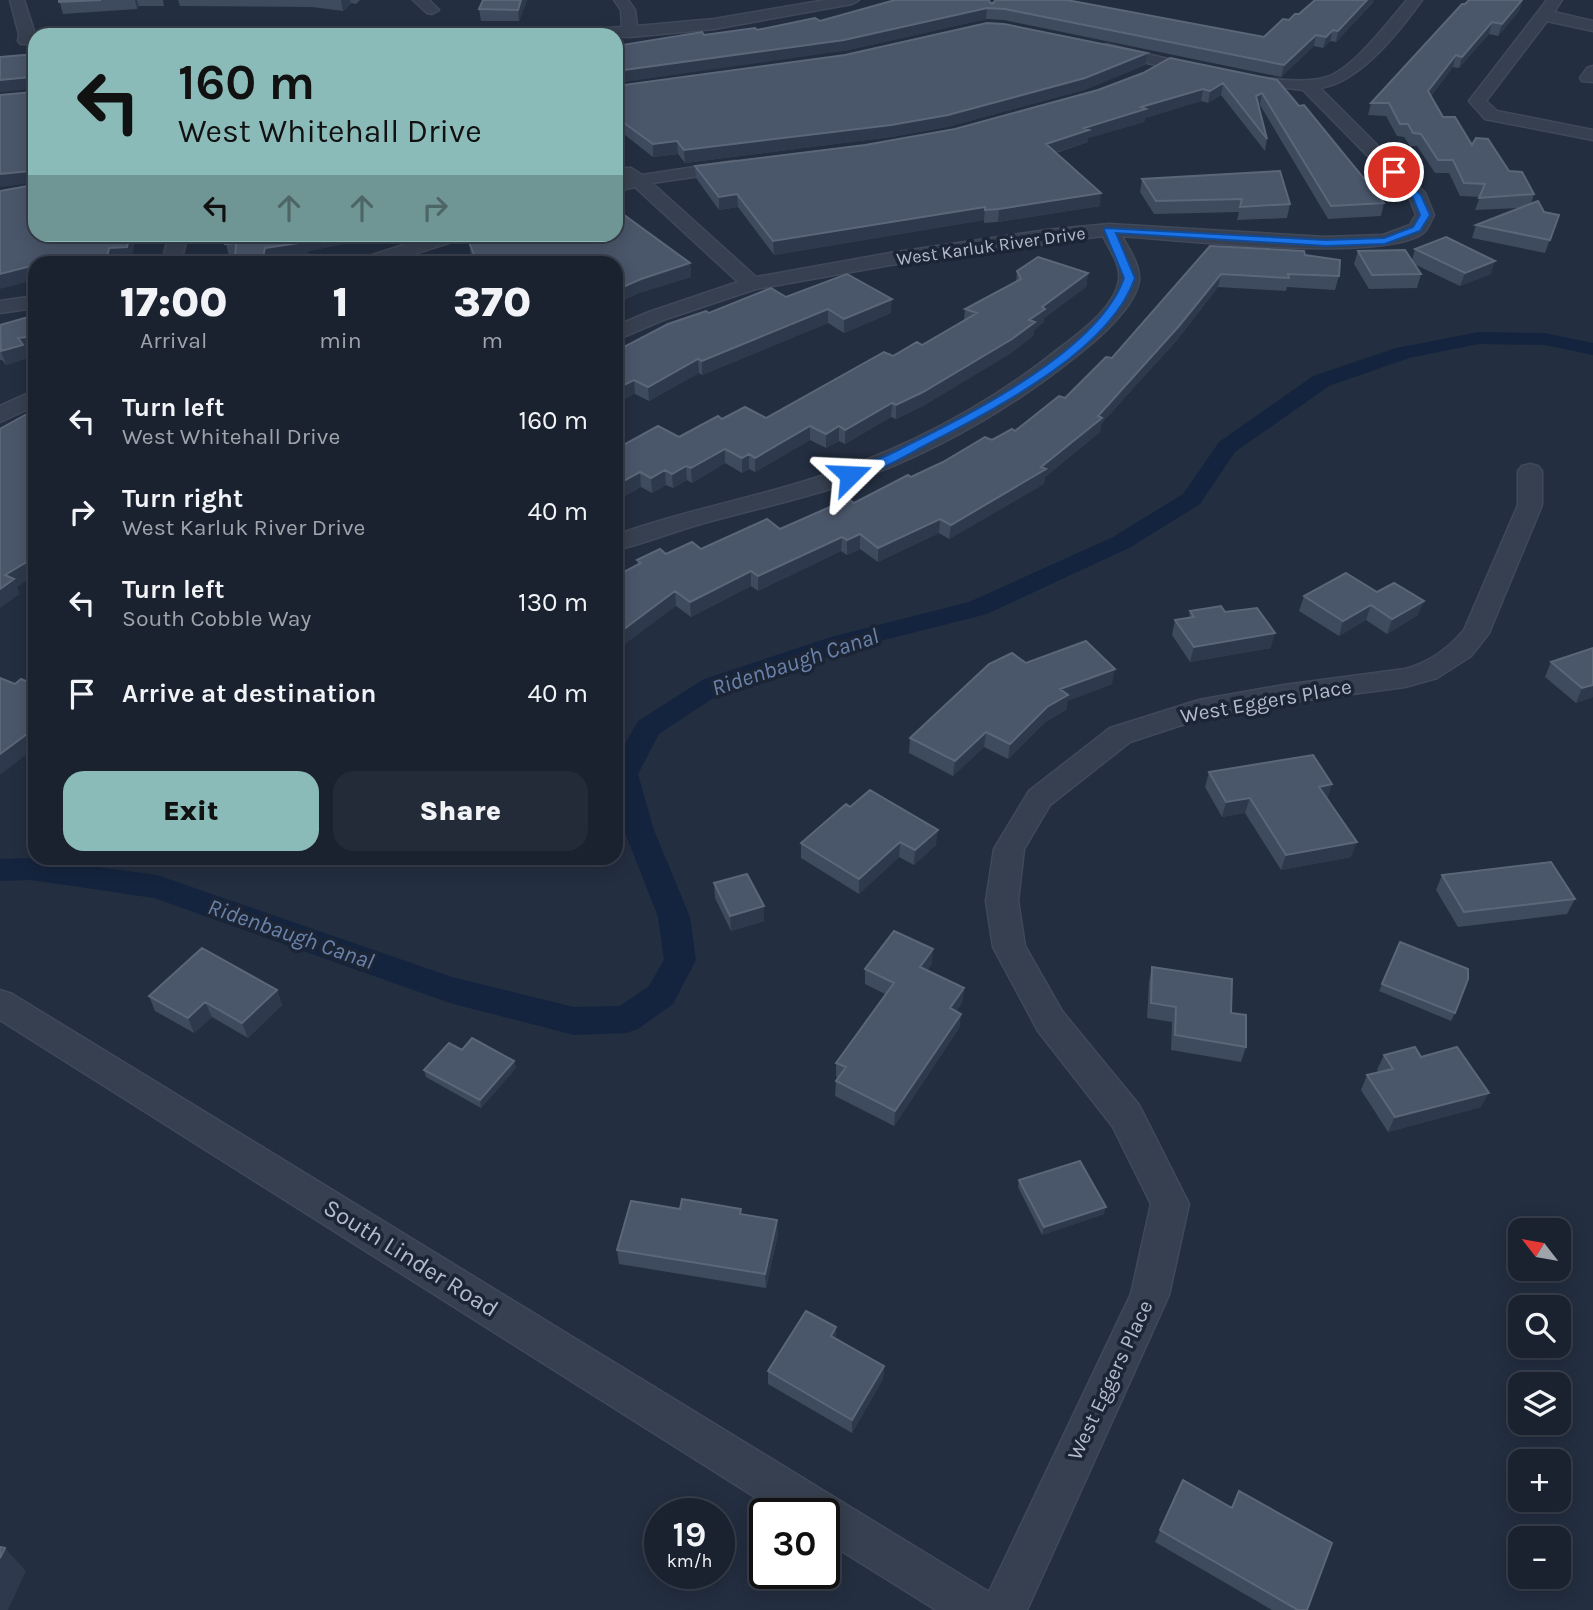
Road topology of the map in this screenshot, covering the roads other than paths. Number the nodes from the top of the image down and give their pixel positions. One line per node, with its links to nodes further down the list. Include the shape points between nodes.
1 (17, 0): 12 (street, via 27,33)
2 (420, 0): 8 (street)
3 (621, 0): 11 (street, via 628,10)
4 (852, 0): 6 (street)
5 (1415, 0): 16 (street, via 1348,71 1330,82)
6 (807, 4): 11 (street, via 714,24)
7 (1550, 6): 9 (street, via 1560,20); 17 (street, via 1477,102 1491,115)
8 (432, 10)
9 (1593, 26)
10 (623, 32): 11 (street)
11 (630, 32)
12 (24, 42)
13 (1085, 44): 14 (street)
14 (1167, 61): 15 (street); 16 (street, via 1271,83)
15 (1143, 78)
16 (1307, 84): 22 (street, West Karluk River Drive, via 1418,197 1425,215 1417,229 1385,241 1326,243)
17 (1593, 135)
18 (746, 164): 20 (street)
19 (623, 171): 20 (street)
20 (638, 180): 21 (street); 25 (street)
21 (623, 184)
22 (1109, 230): 25 (street, West Karluk River Drive, via 890,259); 32 (street, via 1129,278 1124,294 1092,332 1048,370 985,410 893,458 808,488 701,515)
23 (433, 242): 24 (street)
24 (389, 256)
25 (752, 284): 28 (street, West Karluk River Drive)
26 (28, 303): 27 (street)
27 (0, 307)
28 (623, 331)
29 (28, 401): 30 (street)
30 (0, 415)
31 (1530, 471): 37 (street, West Eggers Place, via 1530,505 1476,633 1444,664 1405,678 1199,709 1120,735 1039,798 1009,849 1002,901 1009,947 1050,1021 1126,1116 1170,1204 1150,1295)
32 (623, 542)
33 (0, 1003): 34 (street, South Linder Road)
34 (797, 1498)
35 (840, 1525): 36 (street, South Linder Road)
36 (977, 1610)
37 (1004, 1610)

